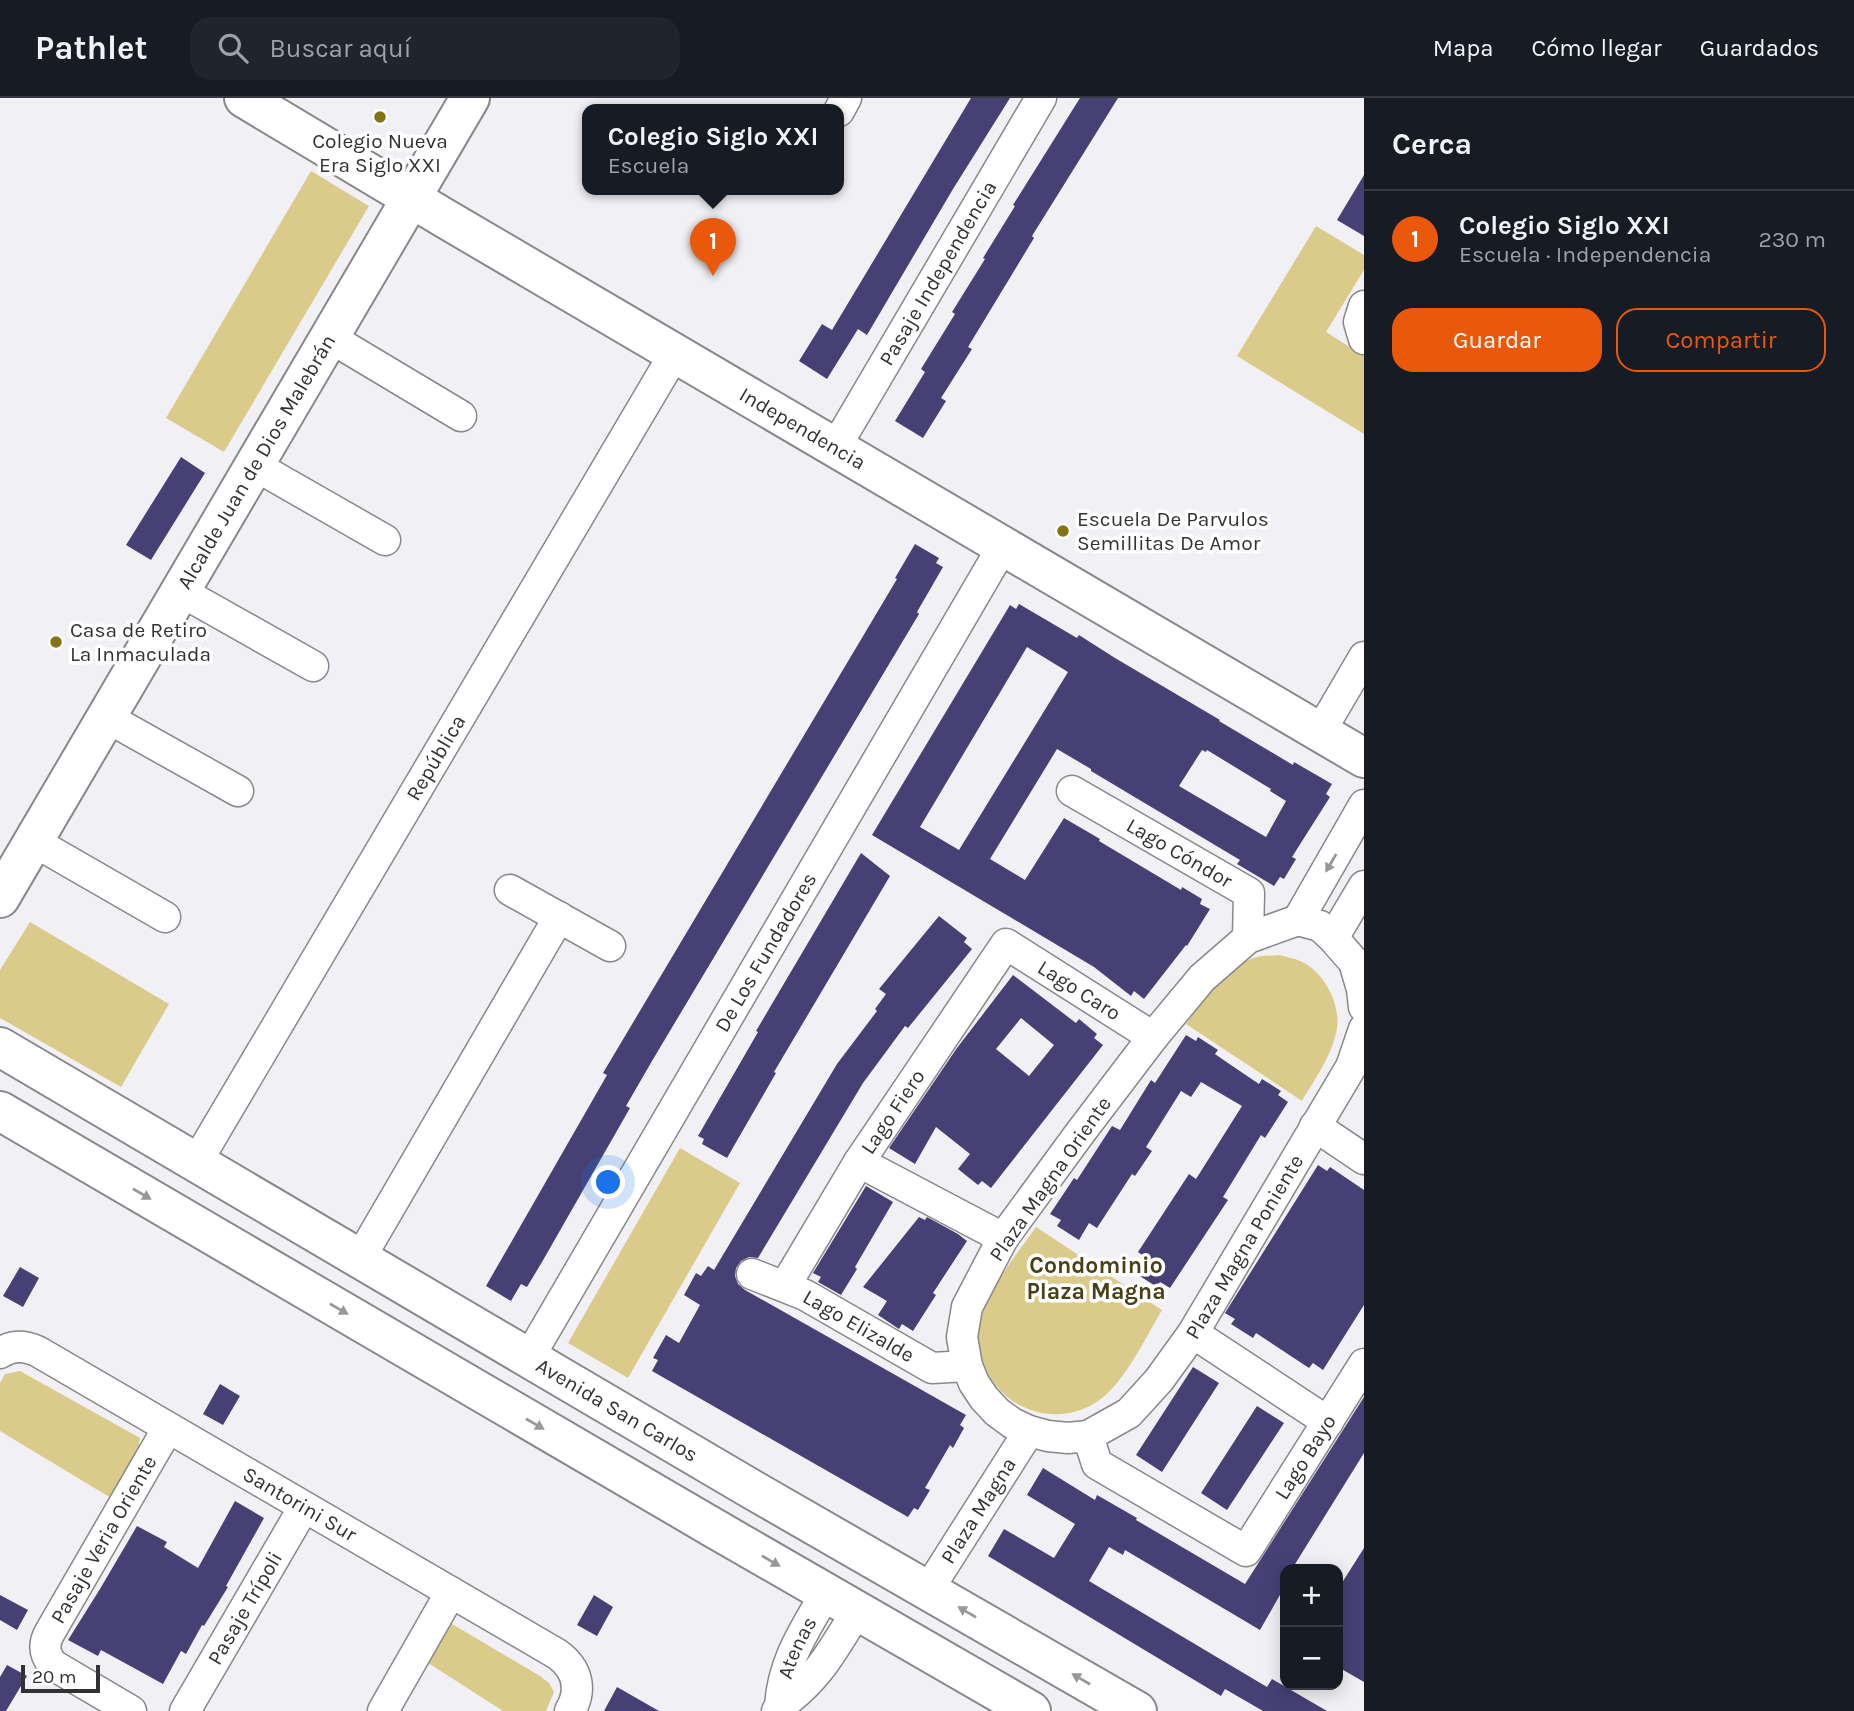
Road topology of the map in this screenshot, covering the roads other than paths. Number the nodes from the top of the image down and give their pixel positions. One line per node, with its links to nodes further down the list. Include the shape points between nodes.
1 (244, 98): 4 (main road, Independencia)
2 (470, 98): 4 (main road, Alcalde Juan de Dios Malebrán)
3 (1041, 98): 10 (street, Pasaje Independencia)
4 (411, 198): 6 (main road, Alcalde Juan de Dios Malebrán); 8 (main road, Independencia)
5 (1364, 306): 7 (street, via 1360,322)
6 (329, 337): 9 (street); 11 (main road, Alcalde Juan de Dios Malebrán)
7 (1364, 339)
8 (675, 354): 10 (main road, Independencia); 44 (street, República)
9 (461, 416)
10 (835, 448): 13 (main road, Independencia)
11 (254, 465): 12 (street); 14 (main road, Alcalde Juan de Dios Malebrán)
12 (385, 540)
13 (1003, 546): 18 (main road, Independencia); 51 (street, De Los Fundadores)
14 (180, 591): 16 (street); 17 (main road, Alcalde Juan de Dios Malebrán)
15 (1364, 657): 18 (street)
16 (313, 666)
17 (106, 717): 20 (street); 23 (main road, Alcalde Juan de Dios Malebrán)
18 (1320, 732): 19 (main road, Independencia)
19 (1364, 758)
20 (238, 791)
21 (1069, 794): 30 (street, Lago Cóndor, via 1249,893)
22 (1364, 805): 29 (street, one-way to 29)
23 (33, 841): 26 (main road, Alcalde Juan de Dios Malebrán); 27 (street)
24 (1364, 886): 31 (street)
25 (510, 890): 28 (street)
26 (0, 898)
27 (165, 917)
28 (559, 918): 33 (street); 46 (street)
29 (1298, 920): 30 (street, Plaza Magna Oriente); 31 (street, via 1320,926)
30 (1248, 938): 36 (street, Plaza Magna Oriente, via 1202,978)
31 (1333, 938): 34 (street, via 1354,961)
32 (1006, 944): 36 (street, Lago Caro); 43 (street, Lago Fiero)
33 (610, 946)
34 (1363, 995)
35 (1364, 1028): 40 (street, Plaza Magna Poniente, via 1351,1067)
36 (1153, 1037): 45 (street, Plaza Magna Oriente)
37 (0, 1047): 38 (main road, Avenida San Carlos)
38 (83, 1106): 39 (main road); 41 (main road, via 56,1126); 44 (main road, Avenida San Carlos)
39 (0, 1111): 41 (main road)
40 (1315, 1126): 42 (street); 49 (street, Plaza Magna Poniente)
41 (67, 1150): 61 (main road, one-way to 61)
42 (1364, 1159)
43 (859, 1162): 45 (street); 48 (street, Lago Fiero)
44 (196, 1163): 46 (main road, Avenida San Carlos)
45 (1003, 1238): 53 (street, Plaza Magna Oriente, via 967,1307 962,1337)
46 (359, 1260): 51 (main road, Avenida San Carlos)
47 (752, 1274): 48 (street, Lago Elizalde)
48 (785, 1286): 53 (street, Lago Elizalde, via 932,1368)
49 (1193, 1333): 54 (street); 57 (street, Plaza Magna Poniente, via 1129,1413)
50 (7, 1350): 55 (street, Santorini Sur, via 22,1346 37,1351)
51 (528, 1359): 59 (main road, Avenida San Carlos)
52 (1364, 1364): 54 (street, Lago Bayo)
53 (967, 1366): 56 (street, Plaza Magna Oriente, via 997,1412)
54 (1328, 1422): 57 (street, Lago Bayo, via 1247,1551 1097,1464)
55 (168, 1428): 58 (street, Santorini Sur); 65 (street, Pasaje Veria Oriente, via 45,1646 48,1660 58,1669)
56 (1028, 1431): 57 (street, Plaza Magna Oriente); 59 (street, Plaza Magna)
57 (1088, 1436)
58 (303, 1507): 60 (street, Santorini Sur); 66 (street, Pasaje Trípoli)
59 (928, 1590): 62 (main road, Avenida San Carlos, one-way to 59)
60 (451, 1592): 67 (street); 68 (street, Santorini Sur, via 565,1660 578,1688)
61 (841, 1602): 63 (main road); 64 (street, Atenas, via 792,1653)
62 (1026, 1647): 63 (main road, via 1017,1673); 70 (main road, Avenida San Carlos, one-way to 62)
63 (999, 1692): 69 (main road)
64 (778, 1708)
65 (131, 1711)
66 (185, 1711)
67 (383, 1711)
68 (570, 1711)
69 (1031, 1711)
70 (1137, 1711)

